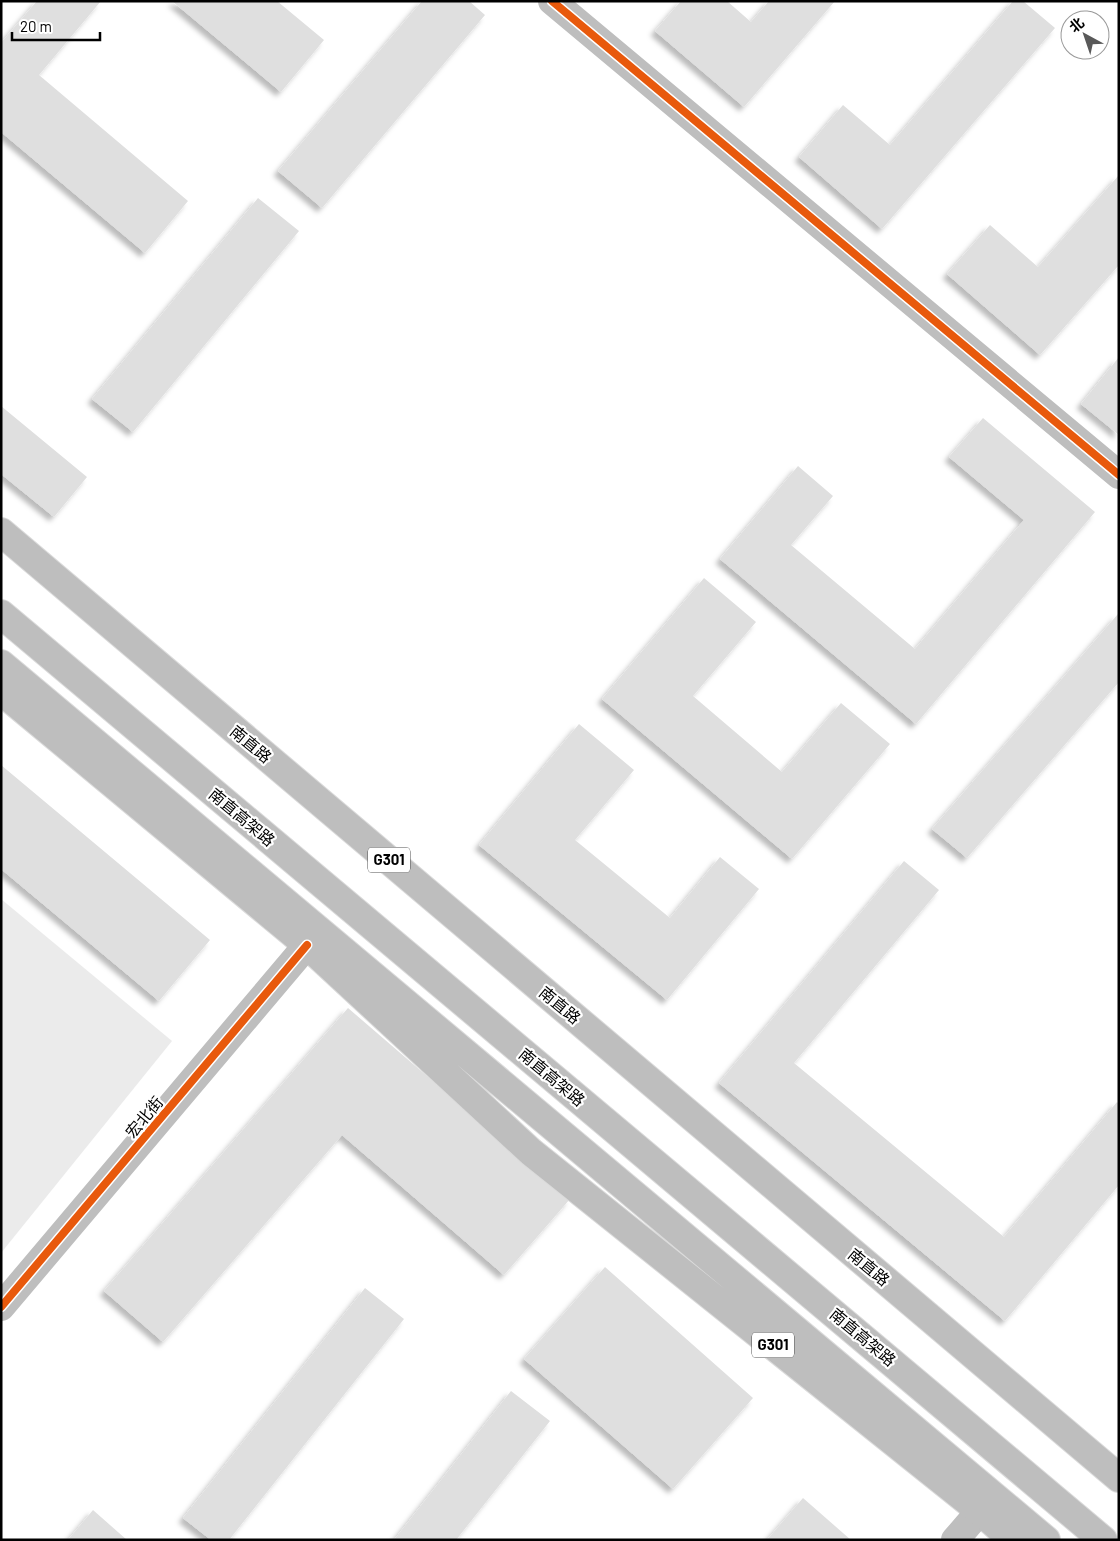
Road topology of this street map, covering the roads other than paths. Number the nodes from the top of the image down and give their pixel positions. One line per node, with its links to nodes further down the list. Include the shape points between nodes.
1 (552, 1): 2 (main road)
2 (1119, 476)
3 (1, 532): 9 (main road, 南直路 / G301)
4 (1, 614): 14 (main road, 南直高架路)
5 (1, 664): 13 (main road)
6 (1, 691): 7 (main road, G301)
7 (307, 945): 8 (main road, 宏北街); 10 (main road, G301, via 531,1152)
8 (1, 1307)
9 (1119, 1478)
10 (980, 1511): 11 (main road); 12 (main road, G301)
11 (955, 1540)
12 (1014, 1540)
13 (1046, 1540)
14 (1104, 1540)

